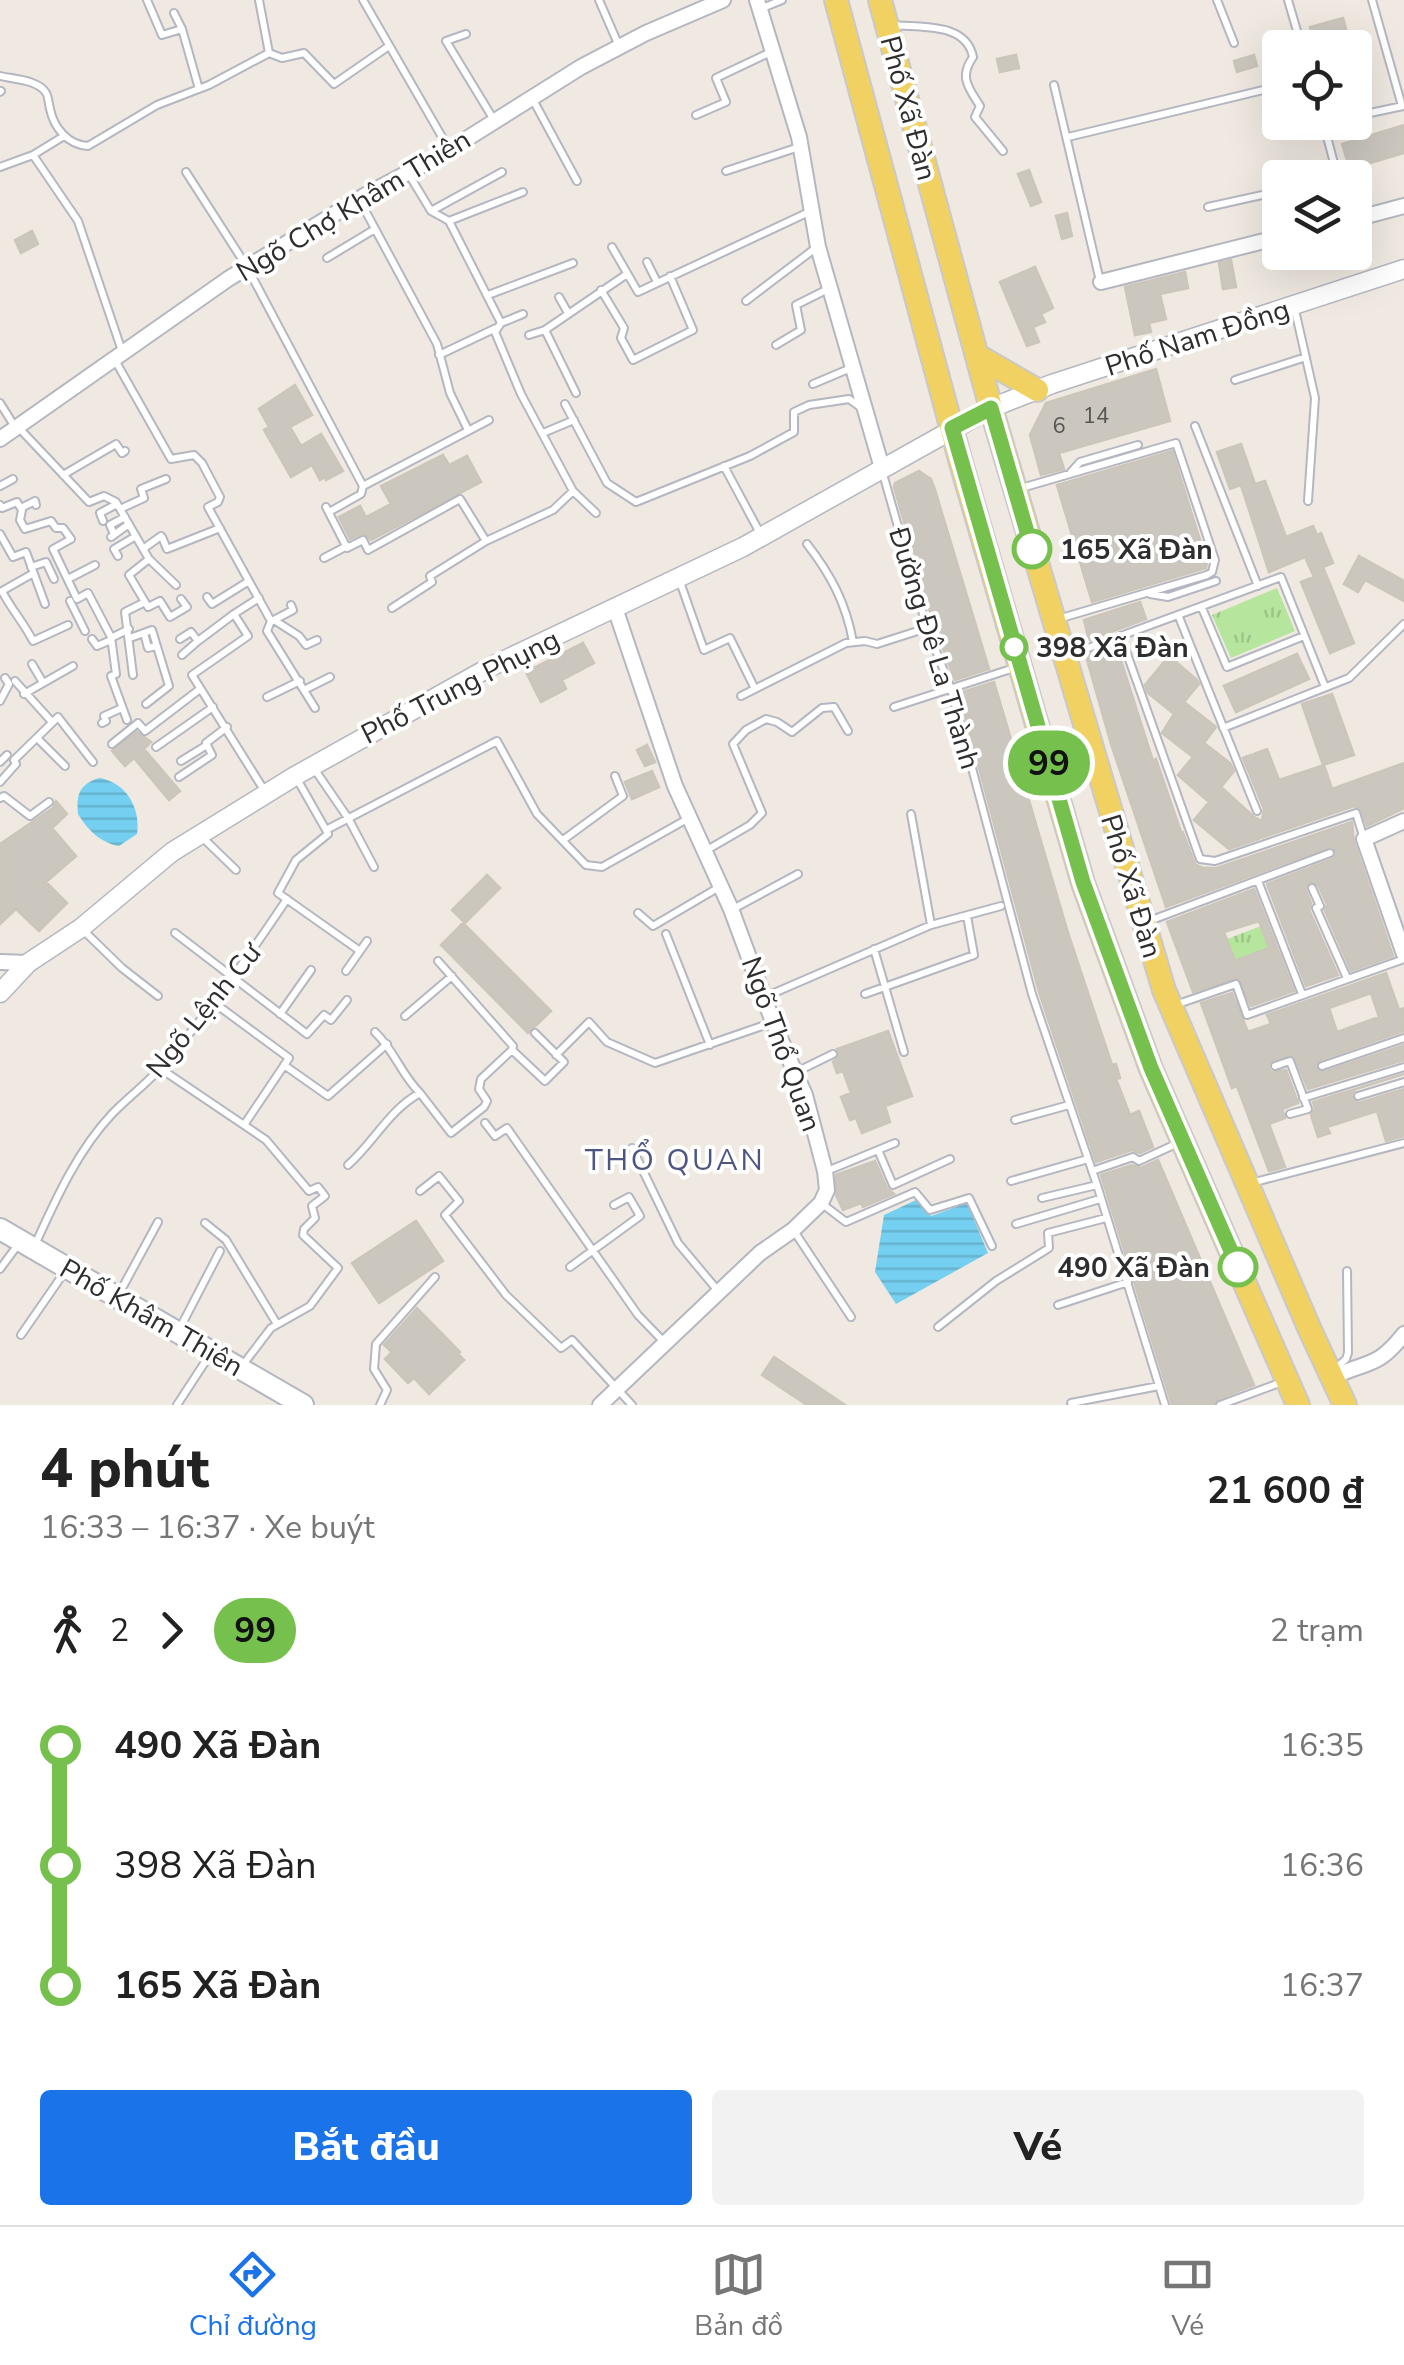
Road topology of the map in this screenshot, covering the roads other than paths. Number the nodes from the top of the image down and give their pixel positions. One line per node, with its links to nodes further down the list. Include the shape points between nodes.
1 (147, 0): 15 (lane, via 162,35)
2 (259, 0): 22 (lane)
3 (363, 0): 19 (lane)
4 (598, 0): 20 (lane)
5 (723, 0): 20 (street, Ngõ Chợ Khâm Thiên)
6 (782, 0): 12 (lane)
7 (836, 0): 95 (main road, Phố Xã Đàn)
8 (880, 0): 14 (main road, Phố Xã Đàn)
9 (1217, 0): 18 (lane)
10 (1288, 0): 16 (lane)
11 (1372, 0): 28 (lane)
12 (758, 4): 21 (street, Đường Đê La Thành)
13 (174, 13): 15 (lane)
14 (886, 24): 36 (lane, via 964,38 974,57 964,82 980,106 975,117); 79 (main road, Phố Xã Đàn)
15 (182, 29): 25 (lane)
16 (1297, 30)
17 (466, 34): 31 (lane, via 446,42)
18 (1234, 43)
19 (389, 46): 22 (lane, via 334,84 304,53 282,58); 35 (lane)
20 (620, 47): 27 (street, Ngõ Chợ Khâm Thiên)
21 (774, 50): 30 (lane, via 716,78 726,102); 34 (street, Đường Đê La Thành)
22 (269, 52): 25 (lane)
23 (0, 76): 32 (lane, via 48,94)
24 (1054, 85): 33 (lane)
25 (199, 89): 32 (lane, via 88,146)
26 (1262, 90): 33 (lane)
27 (531, 97): 31 (street, Ngõ Chợ Khâm Thiên); 43 (lane)
28 (1403, 106): 29 (lane)
29 (1372, 113)
30 (696, 116)
31 (494, 121): 35 (street, Ngõ Chợ Khâm Thiên)
32 (64, 136): 37 (lane)
33 (1068, 137): 65 (lane)
34 (800, 146): 39 (lane); 50 (street, Đường Đê La Thành)
35 (450, 150): 41 (street, Ngõ Chợ Khâm Thiên)
36 (1003, 152)
37 (32, 155): 38 (lane); 80 (lane, via 78,221)
38 (0, 167)
39 (726, 170)
40 (186, 172): 60 (lane)
41 (408, 172): 46 (street, Ngõ Chợ Khâm Thiên); 49 (lane)
42 (502, 172): 49 (lane)
43 (577, 181)
44 (523, 192): 52 (lane)
45 (1262, 195): 48 (lane)
46 (358, 199): 53 (lane); 60 (street, Ngõ Chợ Khâm Thiên)
47 (1404, 206): 51 (street)
48 (1208, 207)
49 (432, 210): 52 (lane)
50 (810, 211): 55 (street, Đường Đê La Thành); 63 (lane)
51 (1372, 214)
52 (449, 220): 68 (lane)
53 (375, 229): 57 (lane); 78 (lane)
54 (1262, 242): 65 (street)
55 (818, 246): 66 (street, Đường Đê La Thành); 70 (lane)
56 (612, 248): 62 (lane)
57 (327, 258)
58 (647, 262): 64 (lane)
59 (573, 263): 68 (lane)
60 (246, 268): 80 (street, Ngõ Chợ Khâm Thiên); 108 (lane)
61 (1404, 269): 71 (street, Phố Nam Đồng)
62 (627, 274): 64 (lane, via 638,292); 67 (lane)
63 (670, 276): 64 (lane); 67 (lane, via 693,330 633,360 621,338 624,328)
64 (656, 282)
65 (1100, 282)
66 (830, 288): 77 (lane, via 796,305 801,330); 82 (street, Đường Đê La Thành)
67 (600, 290): 72 (lane)
68 (488, 296): 74 (lane)
69 (559, 297): 72 (lane)
70 (746, 301)
71 (1294, 306): 81 (lane); 85 (street, Phố Nam Đồng)
72 (568, 313): 75 (lane)
73 (523, 314): 74 (lane)
74 (500, 325): 78 (lane); 97 (lane, via 495,332)
75 (545, 330): 76 (lane); 86 (lane)
76 (528, 335)
77 (776, 345)
78 (439, 355): 96 (lane)
79 (978, 356): 85 (main road); 89 (main road, Phố Xã Đàn)
80 (119, 358): 94 (street, Ngõ Chợ Khâm Thiên); 119 (lane, via 171,459 194,455 202,463 220,498 208,507)
81 (1306, 358): 83 (lane); 111 (lane, via 1316,414)
82 (852, 368): 84 (lane); 90 (street, Đường Đê La Thành)
83 (1235, 380)
84 (814, 384)
85 (1037, 390): 89 (street, Phố Nam Đồng)
86 (576, 393)
87 (0, 403): 94 (lane)
88 (565, 404): 92 (lane)
89 (991, 408): 95 (street, Phố Nam Đồng); 109 (main road, Phố Xã Đàn)
90 (864, 410): 101 (lane, via 849,399 808,404 794,412 794,432); 102 (street, Đường Đê La Thành)
91 (488, 420): 96 (lane)
92 (574, 420): 97 (lane); 101 (lane, via 608,483 632,501)
93 (1195, 426): 143 (lane)
94 (17, 427): 98 (street, Ngõ Chợ Khâm Thiên); 104 (lane)
95 (952, 428): 102 (street, Phố Trung Phụng); 177 (main road, Phố Xã Đàn)
96 (468, 430): 108 (lane)
97 (542, 432): 110 (lane)
98 (0, 438)
99 (1138, 445): 103 (lane, via 1080,462)
100 (126, 451): 104 (lane, via 116,444)
101 (724, 466): 123 (lane)
102 (882, 468): 123 (street, Phố Trung Phụng); 162 (lane, Đường Đê La Thành)
103 (1070, 473): 109 (lane); 144 (lane, via 1179,445 1214,567)
104 (63, 475): 113 (lane, via 89,502 104,496)
105 (166, 478): 113 (lane, via 141,489 144,498)
106 (13, 479): 107 (lane)
107 (0, 486)
108 (363, 486): 128 (lane, via 361,494 327,509)
109 (1016, 489): 159 (main road, Phố Xã Đàn)
110 (573, 491): 116 (lane); 126 (lane, via 553,510)
111 (1308, 501)
112 (36, 505): 115 (lane)
113 (119, 506): 117 (lane, via 100,514); 118 (lane)
114 (1, 507): 115 (lane, via 17,502)
115 (21, 508): 125 (lane, via 25,529 52,521)
116 (596, 514)
117 (103, 520)
118 (127, 520): 121 (lane, via 110,525); 122 (lane)
119 (220, 528): 129 (lane, via 167,550 161,536); 140 (lane)
120 (78, 533): 125 (lane)
121 (112, 535)
122 (136, 536): 129 (lane); 131 (lane, via 114,550)
123 (762, 536): 137 (street, Phố Trung Phụng)
124 (1, 538): 136 (lane, via 13,557 26,552)
125 (71, 539): 130 (lane)
126 (486, 541): 128 (lane, via 460,499 368,550 363,540); 153 (lane)
127 (807, 544): 172 (lane, via 838,589)
128 (346, 546): 132 (lane)
129 (143, 548): 133 (lane)
130 (53, 549): 134 (lane); 138 (lane)
131 (118, 556)
132 (324, 558)
133 (149, 559): 142 (lane); 149 (lane, via 130,575)
134 (46, 562): 136 (lane); 139 (lane)
135 (95, 565): 138 (lane)
136 (31, 570): 150 (lane); 161 (lane, via 2,591 17,620 33,642)
137 (678, 578): 154 (street, Phố Trung Phụng); 186 (lane, via 704,650 730,638)
138 (68, 579): 148 (lane)
139 (54, 580)
140 (249, 581): 145 (lane, via 212,604); 146 (lane)
141 (1216, 581): 144 (lane, via 1168,596)
142 (176, 585)
143 (1258, 586): 155 (lane); 165 (lane, via 1280,578)
144 (1146, 594): 159 (lane)
145 (208, 597)
146 (258, 598): 156 (lane); 158 (lane)
147 (181, 599): 149 (lane, via 187,607 170,617 160,601 148,607)
148 (74, 600): 152 (lane); 163 (lane); 168 (lane, via 88,592)
149 (145, 602): 164 (lane, via 125,612)
150 (45, 604)
151 (290, 604): 158 (lane, via 293,610)
152 (59, 606)
153 (392, 608)
154 (614, 608): 211 (street, Phố Trung Phụng, via 490,666); 222 (street, Ngõ Thổ Quan)
155 (1202, 608): 157 (lane); 165 (lane, via 1227,667)
156 (234, 614): 171 (lane); 185 (lane, via 248,636 192,675)
157 (1179, 617): 166 (lane); 202 (lane)
158 (272, 620): 170 (lane, via 306,646); 183 (lane, via 267,631)
159 (1052, 621): 174 (main road, Phố Xã Đàn)
160 (1404, 624): 184 (lane, via 1349,678)
161 (68, 625)
162 (927, 628): 172 (lane, via 878,644); 187 (lane, Đường Đê La Thành)
163 (85, 631)
164 (130, 633): 168 (lane); 178 (lane); 193 (lane, via 144,632 148,648 156,646 169,686)
165 (1304, 636): 184 (lane)
166 (1121, 637): 174 (lane); 226 (lane, via 1200,859 1215,861 1356,813)
167 (92, 639): 168 (lane, via 96,646)
168 (111, 639): 196 (lane, via 111,676)
169 (180, 640): 171 (lane, via 190,632)
170 (317, 640)
171 (198, 641): 173 (lane)
172 (853, 642): 186 (lane)
173 (182, 655)
174 (1063, 657): 243 (main road, Phố Xã Đàn)
175 (32, 664): 182 (lane)
176 (74, 666): 182 (lane)
177 (1020, 666): 187 (lane); 296 (main road, Phố Xã Đàn, via 1083,882)
178 (133, 675)
179 (330, 677): 188 (lane)
180 (5, 678): 192 (lane, via 9,684)
181 (16, 681): 189 (lane)
182 (42, 681): 189 (lane)
183 (300, 681): 188 (lane); 191 (lane)
184 (1325, 687): 202 (lane)
185 (200, 689): 194 (lane); 205 (lane, via 145,731 138,723)
186 (755, 689): 190 (lane)
187 (950, 689): 195 (lane); 236 (lane, Đường Đê La Thành)
188 (304, 690): 197 (lane)
189 (24, 694): 199 (lane)
190 (740, 696)
191 (267, 698)
192 (0, 701)
193 (146, 704)
194 (213, 707): 201 (lane); 207 (lane)
195 (894, 707)
196 (122, 708): 198 (lane); 200 (lane)
197 (315, 708)
198 (127, 720)
199 (52, 722): 204 (lane); 208 (lane, via 58,716)
200 (102, 723)
201 (227, 727): 206 (lane); 216 (lane)
202 (1223, 728): 219 (lane)
203 (848, 731): 228 (lane, via 834,707 822,708 792,732 766,719 746,730 733,744 762,813)
204 (36, 738): 210 (lane); 215 (lane)
205 (112, 744)
206 (206, 744): 209 (lane); 214 (lane, via 212,755)
207 (156, 747)
208 (94, 762)
209 (181, 762)
210 (66, 766)
211 (312, 766): 212 (street, Phố Trung Phụng); 221 (lane)
212 (294, 776): 224 (lane); 225 (street, Phố Trung Phụng)
213 (615, 776): 227 (lane, via 623,796)
214 (179, 777)
215 (0, 782)
216 (266, 793)
217 (1, 799): 218 (lane, via 30,816)
218 (49, 802)
219 (1256, 811)
220 (911, 814): 244 (lane)
221 (348, 818): 224 (lane); 227 (lane, via 496,741 537,814); 230 (lane)
222 (690, 818): 227 (lane, via 602,867 586,866); 228 (street, Ngõ Thổ Quan)
223 (1404, 821): 226 (street)
224 (326, 830): 237 (lane, Ngõ Lệnh Cư, via 296,860 278,892)
225 (198, 833): 231 (lane); 245 (street, Phố Trung Phụng)
226 (1364, 839): 250 (street)
227 (563, 840)
228 (706, 850): 234 (street, Ngõ Thổ Quan)
229 (1330, 853): 233 (lane)
230 (374, 866)
231 (236, 870)
232 (798, 874): 239 (lane)
233 (1258, 881): 243 (lane); 263 (lane)
234 (722, 886): 239 (street, Ngõ Thổ Quan); 240 (lane, via 653,926)
235 (1312, 888): 259 (lane)
236 (1004, 890): 238 (lane); 242 (lane, Đường Đê La Thành)
237 (287, 899): 251 (lane); 258 (lane, Ngõ Lệnh Cư)
238 (1001, 906): 241 (lane); 242 (lane)
239 (732, 910): 265 (street, Ngõ Thổ Quan)
240 (638, 913)
241 (966, 916): 244 (lane); 260 (lane, via 974,955)
242 (1012, 918): 291 (lane, Đường Đê La Thành)
243 (1142, 923): 268 (main road, Phố Xã Đàn)
244 (931, 925): 249 (lane)
245 (81, 928): 254 (street, Phố Trung Phụng); 264 (lane)
246 (174, 932): 258 (lane)
247 (666, 934): 276 (lane)
248 (367, 942): 251 (lane)
249 (874, 949): 260 (lane); 265 (lane)
250 (1403, 950): 259 (lane)
251 (360, 952): 256 (lane)
252 (0, 962): 254 (street)
253 (438, 962): 257 (lane)
254 (28, 963): 261 (street, Phố Trung Phụng)
255 (312, 970): 269 (lane)
256 (346, 971)
257 (452, 976): 270 (lane); 277 (lane)
258 (232, 978): 267 (lane, Ngõ Lệnh Cư); 269 (lane)
259 (1347, 978): 263 (lane)
260 (886, 987): 262 (lane); 278 (lane)
261 (0, 993)
262 (865, 994)
263 (1302, 994): 268 (lane, via 1247,1014 1236,984)
264 (158, 996)
265 (766, 997): 271 (street, Ngõ Thổ Quan)
266 (347, 1000): 269 (lane, via 307,1034)
267 (213, 1002): 281 (lane, via 289,1058); 285 (lane, Ngõ Lệnh Cư)
268 (1172, 1006): 307 (main road, Phố Xã Đàn)
269 (280, 1014)
270 (405, 1016)
271 (773, 1022): 276 (lane); 286 (street, Ngõ Thổ Quan)
272 (375, 1032): 275 (lane)
273 (535, 1033): 279 (lane)
274 (1404, 1038): 283 (lane)
275 (387, 1044): 281 (lane, via 328,1096); 288 (lane, via 404,1078)
276 (710, 1045): 279 (lane, via 655,1063 606,1042 589,1022)
277 (512, 1050): 279 (lane, via 544,1081 564,1062); 288 (lane, via 480,1079 484,1107 451,1133)
278 (904, 1052)
279 (556, 1054)
280 (833, 1054): 286 (lane)
281 (284, 1065): 295 (lane)
282 (1275, 1066): 290 (lane, via 1290,1060)
283 (1322, 1066)
284 (1404, 1067): 290 (lane)
285 (161, 1069): 295 (lane); 320 (lane, Ngõ Lệnh Cư, via 110,1116)
286 (794, 1073): 305 (street, Ngõ Thổ Quan)
287 (1404, 1082): 289 (lane)
288 (420, 1092): 303 (lane)
289 (1358, 1096)
290 (1303, 1098): 292 (lane, via 1308,1109)
291 (1069, 1105): 293 (lane); 302 (lane, Đường Đê La Thành)
292 (1290, 1114)
293 (1015, 1120)
294 (485, 1123): 323 (lane, via 495,1136 508,1128)
295 (244, 1124): 334 (lane, via 309,1191 318,1187 325,1196 312,1206 315,1218 303,1235 338,1268 310,1306)
296 (1182, 1141): 304 (lane); 341 (main road, Phố Xã Đàn)
297 (895, 1142): 300 (lane)
298 (1404, 1143): 307 (lane)
299 (632, 1148): 330 (lane, via 678,1242)
300 (878, 1150): 301 (lane, via 893,1185); 305 (lane)
301 (950, 1159)
302 (1088, 1160): 304 (lane, Đường Đê La Thành); 306 (lane)
303 (348, 1165)
304 (1092, 1171): 308 (lane, Đường Đê La Thành)
305 (826, 1172): 312 (street, Ngõ Thổ Quan)
306 (1011, 1181)
307 (1249, 1184): 336 (main road, Phố Xã Đàn)
308 (1097, 1185): 310 (lane); 311 (lane, Đường Đê La Thành)
309 (420, 1191): 346 (lane, via 439,1176 459,1201 446,1215 506,1294 561,1348 572,1340)
310 (1042, 1198)
311 (1100, 1199): 314 (lane, Đường Đê La Thành); 317 (lane)
312 (821, 1203): 319 (street); 321 (lane, via 846,1222 915,1192 930,1210 969,1198)
313 (614, 1205): 323 (lane, via 629,1197 640,1216)
314 (1106, 1218): 329 (lane, Đường Đê La Thành); 335 (lane, via 1048,1232 1049,1248)
315 (158, 1222): 331 (lane)
316 (205, 1223): 334 (lane, via 226,1240)
317 (1016, 1224)
318 (0, 1229): 320 (main road, Phố Khâm Thiên)
319 (793, 1230): 330 (street); 333 (lane)
320 (27, 1244): 325 (main road, Phố Khâm Thiên); 326 (lane, Ngõ Lệnh Cư)
321 (992, 1246)
322 (220, 1250): 337 (lane)
323 (593, 1251): 324 (lane); 340 (lane)
324 (570, 1267)
325 (68, 1268): 331 (main road, Phố Khâm Thiên); 339 (lane)
326 (0, 1269)
327 (1347, 1271): 344 (lane, via 1348,1354)
328 (435, 1277): 351 (lane, via 376,1344 374,1369 387,1390)
329 (1128, 1282): 332 (lane); 347 (lane, Đường Đê La Thành)
330 (720, 1293): 340 (street)
331 (117, 1297): 337 (main road, Phố Khâm Thiên)
332 (1058, 1304)
333 (851, 1317)
334 (277, 1324): 343 (lane)
335 (938, 1328)
336 (1310, 1330): 341 (main road); 344 (main road, Phố Xã Đàn)
337 (178, 1332): 342 (main road, Phố Khâm Thiên)
338 (1404, 1334): 344 (street, via 1376,1362)
339 (22, 1335)
340 (665, 1343): 346 (street)
341 (1274, 1346): 345 (main road, Phố Xã Đàn)
342 (212, 1351): 343 (main road, Phố Khâm Thiên); 350 (lane)
343 (240, 1368): 348 (main road, Phố Khâm Thiên)
344 (1332, 1375): 357 (main road, Phố Xã Đàn)
345 (1288, 1379): 355 (lane); 356 (main road, Phố Xã Đàn)
346 (616, 1386): 352 (street); 353 (lane)
347 (1159, 1386): 349 (lane); 354 (lane, Đường Đê La Thành)
348 (293, 1402)
349 (1070, 1403)
350 (177, 1405)
351 (380, 1405)
352 (600, 1405)
353 (632, 1405)
354 (1165, 1405)
355 (1220, 1405)
356 (1298, 1405)
357 (1345, 1405)

